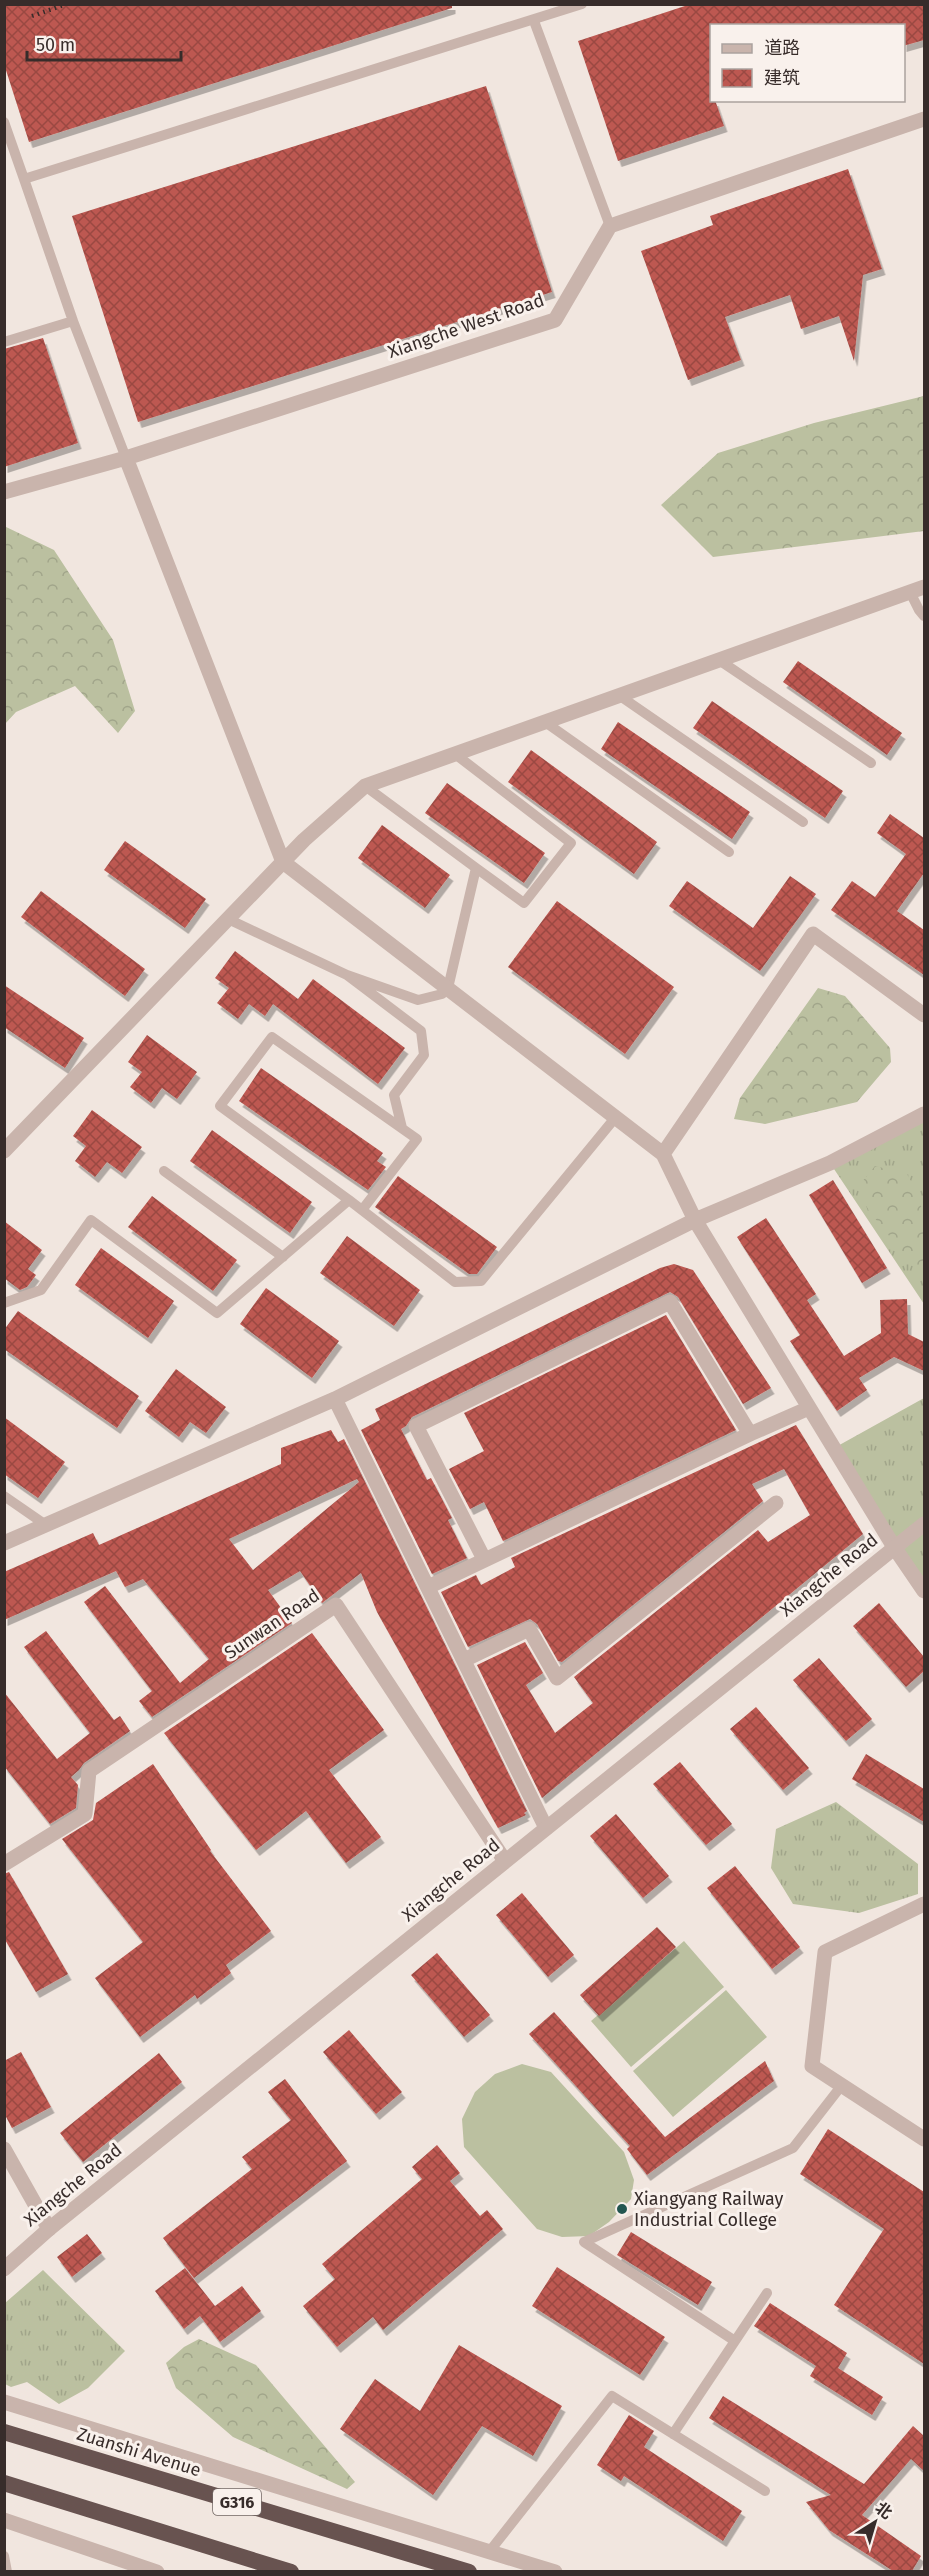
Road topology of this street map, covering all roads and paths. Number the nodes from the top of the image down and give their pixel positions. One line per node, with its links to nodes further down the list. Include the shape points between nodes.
1 (582, 4): 2 (lane)
2 (551, 9): 3 (lane)
3 (534, 21): 6 (lane); 7 (lane)
4 (924, 119): 7 (street)
5 (4, 122): 6 (lane)
6 (24, 179): 8 (lane)
7 (610, 226): 10 (street, Xiangche West Road, via 555,320)
8 (73, 321): 9 (lane); 10 (lane)
9 (4, 342)
10 (126, 458): 11 (street, Xiangche West Road); 22 (street)
11 (4, 492)
12 (917, 589): 13 (lane, via 918,610); 14 (street)
13 (924, 616)
14 (719, 660): 15 (street); 18 (lane)
15 (620, 696): 16 (street); 20 (lane)
16 (545, 722): 17 (street); 21 (lane)
17 (455, 754): 19 (street); 23 (lane, via 571,843 524,903)
18 (871, 764)
19 (365, 786): 22 (street); 23 (lane)
20 (803, 822)
21 (729, 852)
22 (283, 862): 24 (street); 26 (street)
23 (476, 868): 26 (lane)
24 (228, 919): 25 (lane); 31 (street)
25 (347, 975): 26 (lane, via 418,1000); 30 (lane, via 422,1031 424,1055 394,1095)
26 (448, 988): 29 (street)
27 (924, 1015): 32 (street, via 813,934)
28 (924, 1114): 36 (street, via 830,1163)
29 (615, 1118): 32 (street); 35 (lane, via 481,1281 455,1282)
30 (402, 1128): 34 (lane, via 272,1037 220,1106); 35 (lane, via 417,1139)
31 (4, 1151)
32 (663, 1154): 36 (street)
33 (164, 1171): 37 (lane)
34 (349, 1200): 35 (lane); 37 (lane)
35 (362, 1210)
36 (695, 1220): 39 (street); 40 (street)
37 (283, 1257): 38 (lane, via 216,1313 91,1220 41,1290)
38 (4, 1303)
39 (335, 1399): 45 (street); 49 (street)
40 (809, 1408): 41 (street); 47 (street)
41 (750, 1434): 48 (street); 48 (street, via 670,1302 416,1426)
42 (4, 1496): 45 (lane)
43 (776, 1503): 51 (street, via 557,1677 529,1629)
44 (924, 1524): 47 (street, Xiangche Road)
45 (46, 1525): 46 (street)
46 (4, 1543)
47 (894, 1547): 50 (street); 52 (street, Xiangche Road)
48 (484, 1559): 49 (street)
49 (428, 1587): 51 (street)
50 (924, 1591)
51 (464, 1659): 52 (street)
52 (546, 1828): 53 (street, Xiangche Road)
53 (505, 1861): 54 (street, Sunwan Road, via 336,1605 89,1771 85,1814); 59 (street, Xiangche Road)
54 (4, 1864)
55 (924, 1904): 56 (street, via 825,1952 812,2066)
56 (842, 2085): 57 (street); 62 (lane, via 793,2148 585,2242)
57 (924, 2139)
58 (4, 2149): 59 (street)
59 (49, 2229): 60 (street, Xiangche Road)
60 (4, 2269)
61 (767, 2293): 62 (lane)
62 (735, 2341): 65 (lane)
63 (4, 2402): 69 (street)
64 (4, 2432): 74 (highway, Zuanshi Avenue / G316)
65 (673, 2434): 67 (lane); 69 (lane, via 612,2396)
66 (4, 2483): 73 (highway)
67 (765, 2491)
68 (4, 2520): 72 (street)
69 (489, 2552): 75 (street)
70 (4, 2556): 71 (lane)
71 (7, 2571)
72 (157, 2571)
73 (291, 2571)
74 (469, 2571)
75 (555, 2571)

